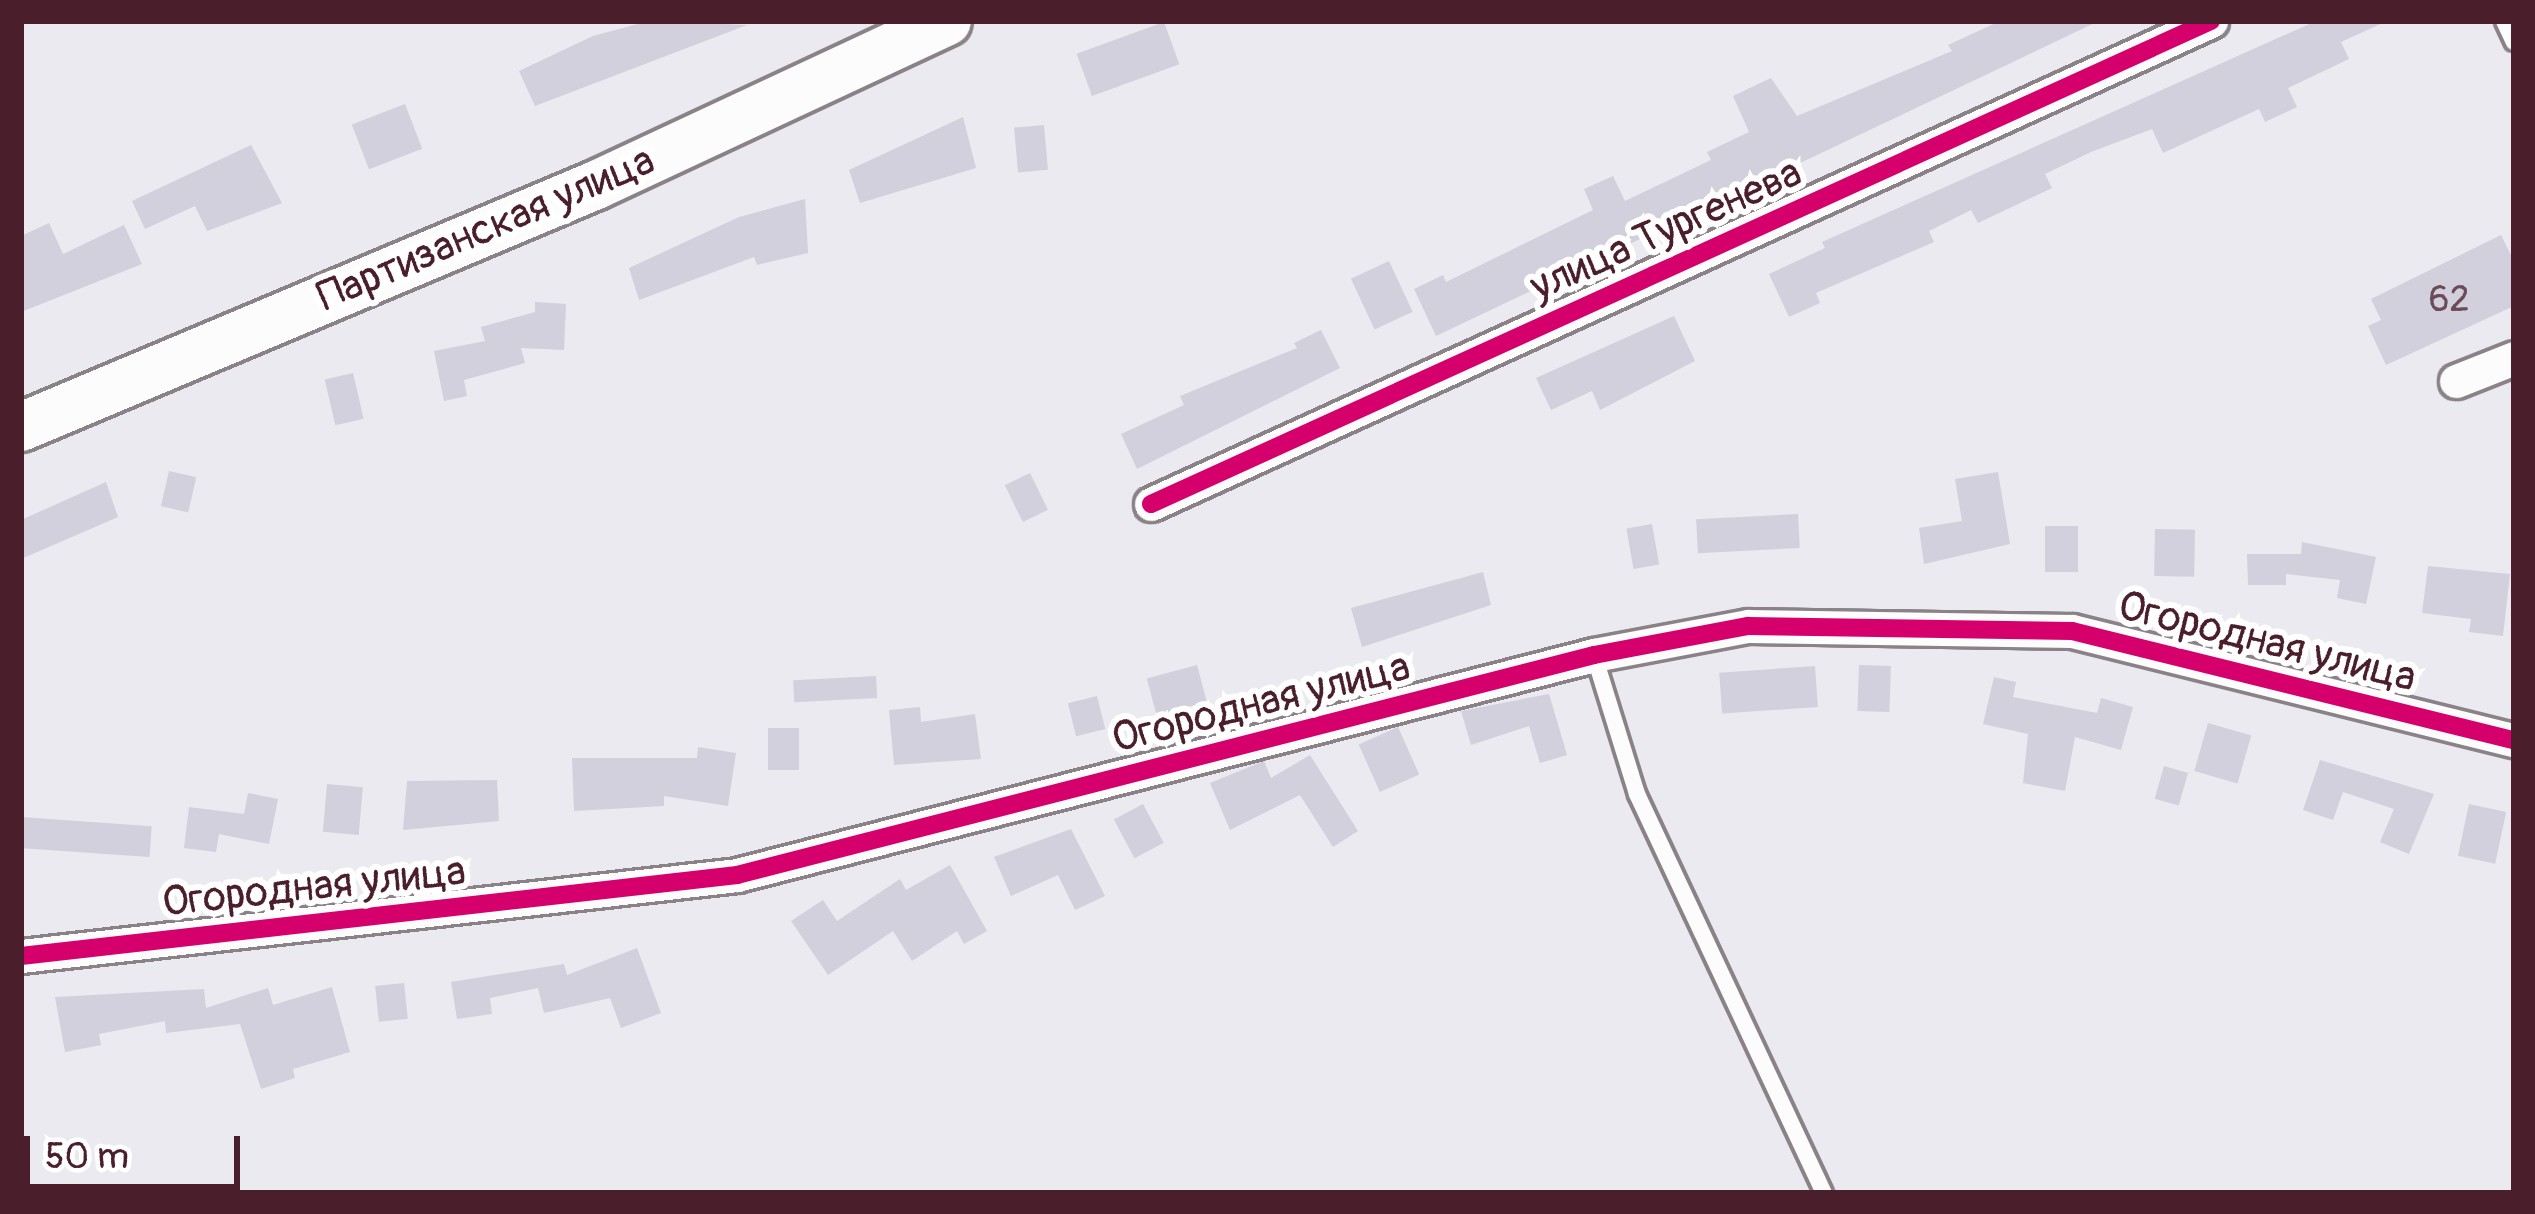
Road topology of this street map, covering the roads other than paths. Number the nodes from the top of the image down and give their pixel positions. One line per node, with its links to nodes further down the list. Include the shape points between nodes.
1 (947, 21): 7 (street, Партизанская улица, via 596,185)
2 (2211, 21): 8 (street, улица Тургенева)
3 (2504, 21): 4 (lane)
4 (2514, 42)
5 (2514, 358): 6 (street)
6 (2456, 381)
7 (21, 428)
8 (1150, 504)
9 (1594, 655): 10 (street, Огородная улица, via 1748,626 2072,631); 11 (street, Огородная улица, via 737,875); 12 (lane, via 1637,794)
10 (2514, 740)
11 (21, 956)
12 (1824, 1193)

